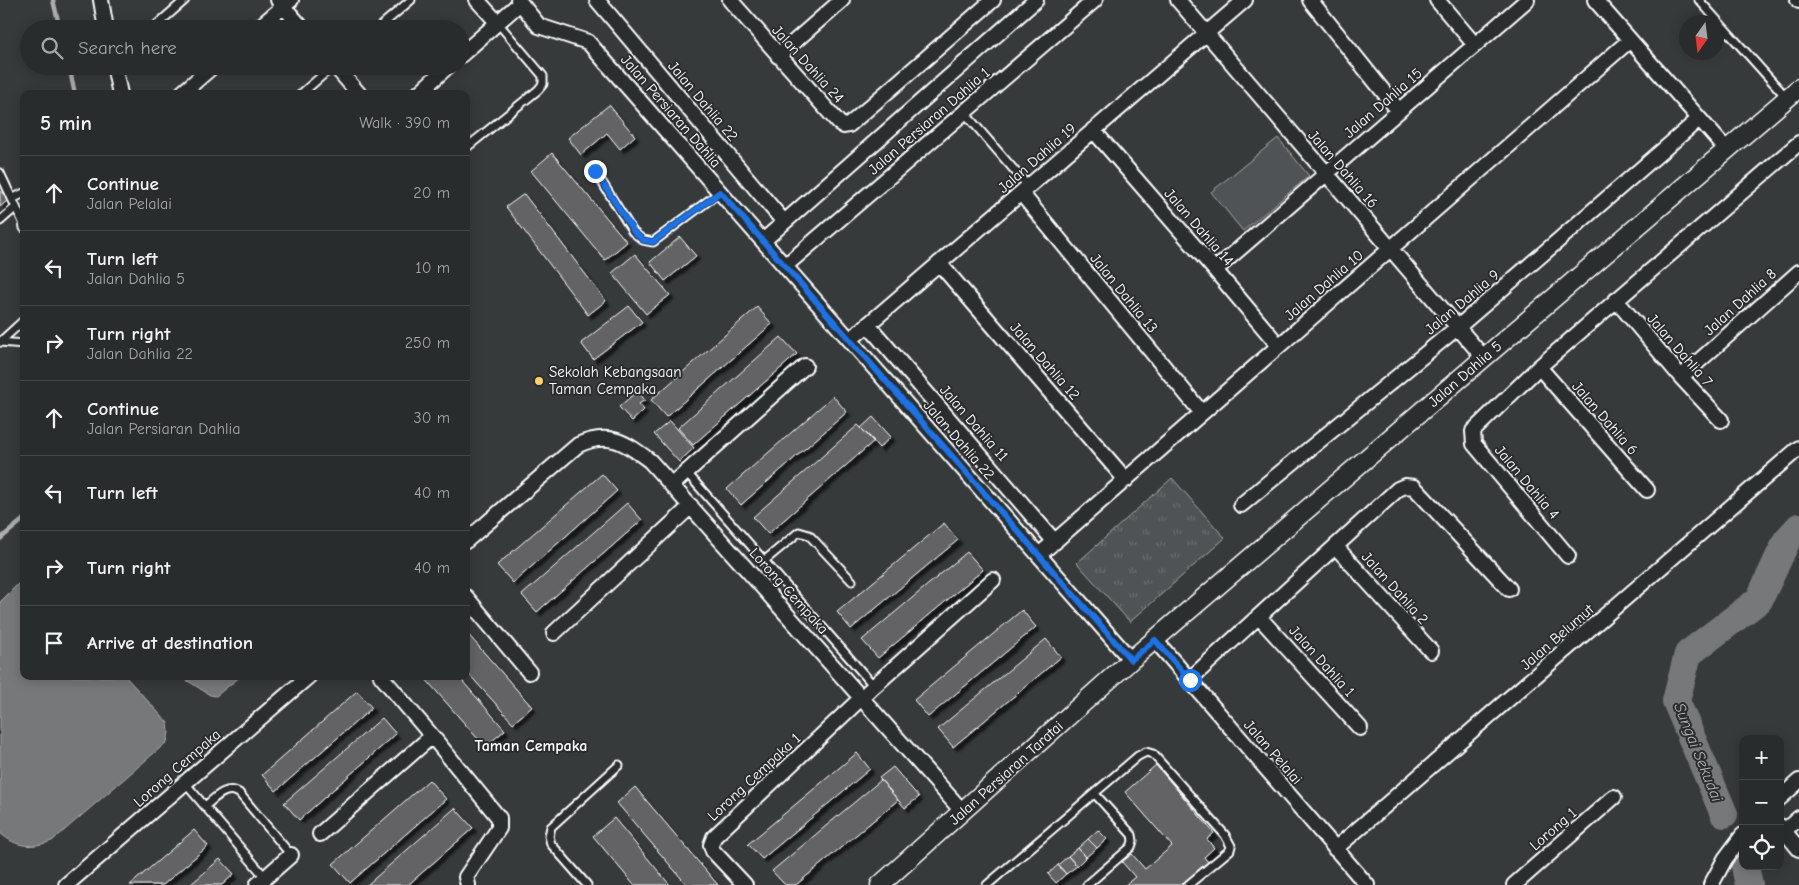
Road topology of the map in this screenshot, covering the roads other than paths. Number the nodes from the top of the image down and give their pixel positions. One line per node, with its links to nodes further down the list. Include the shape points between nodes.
1 (101, 0): 20 (street)
2 (186, 0): 21 (lane)
3 (411, 0): 24 (lane)
4 (477, 0): 25 (street)
5 (597, 0): 59 (street, Jalan Dahlia 22)
6 (730, 0): 30 (street, Jalan Dahlia 24)
7 (842, 0): 30 (street)
8 (993, 0): 30 (street, Jalan Dahlia 24, via 849,126 839,123)
9 (1036, 0): 59 (street, Jalan Persiaran Dahlia 1)
10 (1095, 0): 43 (street, Jalan Persiaran Dahlia 1)
11 (1178, 0): 26 (street, Jalan Dahlia 16)
12 (1244, 0): 26 (street, Jalan Dahlia 19)
13 (1310, 0): 42 (street)
14 (1437, 0): 28 (street)
15 (1527, 0): 28 (street, Jalan Dahlia 15)
16 (1595, 0): 27 (street)
17 (1699, 0): 41 (lane)
18 (519, 1): 25 (street); 53 (street, Jalan Persiaran Dahlia, via 539,26 588,42)
19 (284, 2): 22 (street); 23 (street)
20 (104, 20)
21 (163, 20)
22 (266, 20)
23 (297, 20)
24 (388, 20)
25 (497, 22): 29 (street); 47 (lane, via 543,76 543,84)
26 (1206, 32): 45 (street, Jalan Dahlia 19); 51 (street, Jalan Dahlia 16)
27 (1630, 40): 44 (street); 61 (street, Jalan Dahlia 10)
28 (1475, 45): 42 (street, Jalan Dahlia 15)
29 (470, 46)
30 (778, 56)
31 (116, 75): 36 (street)
32 (203, 75): 37 (street)
33 (323, 75): 38 (lane)
34 (342, 75): 39 (street)
35 (438, 75): 40 (street)
36 (119, 90)
37 (186, 90)
38 (306, 90)
39 (355, 90)
40 (422, 90)
41 (1793, 93): 48 (street, Jalan Dahlia 5)
42 (1399, 111): 51 (street, Jalan Dahlia 15)
43 (964, 112): 52 (lane); 63 (street, Jalan Persiaran Dahlia 1)
44 (1699, 119): 48 (street); 69 (street, Jalan Dahlia 9)
45 (1093, 130): 52 (street, Jalan Dahlia 19); 64 (street, Jalan Dahlia 14)
46 (1799, 143): 66 (street)
47 (470, 145)
48 (1726, 149): 74 (street, Jalan Dahlia 5)
49 (595, 171): 53 (lane, via 634,232 643,240 653,242)
50 (0, 173): 55 (lane)
51 (1326, 174): 61 (street, Jalan Dahlia 16); 64 (street, Jalan Dahlia 15)
52 (1025, 189): 62 (street, Jalan Dahlia 19); 78 (street, Jalan Dahlia 13)
53 (720, 192): 60 (street, Jalan Persiaran Dahlia)
54 (20, 195): 55 (lane)
55 (12, 199): 56 (lane)
56 (16, 207): 57 (lane); 58 (lane)
57 (20, 216)
58 (0, 221)
59 (784, 222): 60 (street, Jalan Persiaran Dahlia 1)
60 (763, 241): 63 (street, Jalan Dahlia 22)
61 (1390, 249): 69 (street, Jalan Dahlia 16); 73 (street, Jalan Dahlia 10)
62 (939, 263): 68 (street, Jalan Dahlia 19); 82 (street, Jalan Dahlia 12)
63 (785, 266): 70 (street, Jalan Dahlia 22)
64 (1216, 270): 73 (street, Jalan Dahlia 14)
65 (1799, 272): 77 (street, Jalan Dahlia 8)
66 (1616, 300): 76 (street); 77 (street, Jalan Dahlia 7)
67 (20, 324): 71 (lane)
68 (868, 325): 70 (street, Jalan Dahlia 19); 88 (street, Jalan Dahlia 11)
69 (1458, 327): 74 (street, Jalan Dahlia 16); 85 (street, Jalan Dahlia 9)
70 (850, 340): 90 (street, Jalan Dahlia 22)
71 (0, 342): 72 (lane)
72 (20, 344)
73 (1279, 346): 78 (street, Jalan Dahlia 10)
74 (1484, 358): 99 (street, Jalan Dahlia 5)
75 (805, 366): 81 (street)
76 (1539, 366): 84 (street, Jalan Dahlia 6); 91 (street, Jalan Dahlia 4, via 1473,431 1474,444)
77 (1681, 377): 79 (street, Jalan Dahlia 7)
78 (1202, 413): 82 (street, Jalan Dahlia 10)
79 (1720, 420)
80 (1799, 448): 123 (street, Jalan Belumut)
81 (687, 473): 83 (street); 92 (lane)
82 (1126, 480): 88 (street, Jalan Dahlia 10)
83 (672, 485): 86 (street, Lorong Cempaka); 87 (street, Lorong Cempaka, via 650,461 628,444 609,439 590,440 578,445)
84 (1647, 490)
85 (1241, 505)
86 (691, 506): 98 (street); 107 (street, Lorong Cempaka)
87 (470, 538)
88 (1054, 542): 90 (street, Jalan Dahlia 10)
89 (1336, 547): 95 (street, via 1398,489 1405,486 1414,488); 97 (street); 100 (street, Jalan Dahlia 2)
90 (1039, 556): 101 (street, Jalan Dahlia 22)
91 (1568, 556)
92 (764, 561): 94 (lane, via 799,532 809,535); 106 (lane)
93 (993, 580): 106 (street)
94 (852, 581)
95 (1509, 589)
96 (470, 602): 102 (street)
97 (1259, 617): 105 (street); 108 (street, Jalan Dahlia 1)
98 (554, 633)
99 (1155, 640): 101 (street, Jalan Dahlia 5); 105 (street, Jalan Pelalai)
100 (1431, 652)
101 (1131, 660): 117 (street, Jalan Persiaran Taratai)
102 (529, 672)
103 (304, 680): 112 (street, Lorong Cempaka)
104 (383, 680): 109 (street)
105 (1190, 680): 123 (street, Jalan Pelalai)
106 (874, 686): 107 (street)
107 (862, 698): 117 (street, Lorong Cempaka); 131 (street, Lorong Cempaka 1, via 714,837 713,851)
108 (1360, 728)
109 (432, 736): 121 (street); 129 (street, via 499,818 499,828 466,877)
110 (618, 765): 130 (lane, via 551,827 551,844)
111 (1799, 781): 114 (street)
112 (185, 782): 116 (lane); 128 (street, Lorong Cempaka)
113 (1095, 794): 127 (lane); 133 (lane, via 1132,835 1133,842); 134 (lane, via 1138,756 1146,752 1153,754 1231,846)
114 (1784, 794)
115 (1614, 797): 136 (street, Lorong 1)
116 (205, 806): 125 (lane, via 224,792 234,790); 126 (lane)
117 (963, 812): 132 (street, Jalan Persiaran Taratai)
118 (1799, 818): 119 (street)
119 (1784, 828)
120 (1784, 831): 124 (street)
121 (320, 834)
122 (1739, 839): 137 (street)
123 (1335, 849): 135 (street, Jalan Pelalai)
124 (1799, 849)
125 (291, 855): 126 (street)
126 (261, 881)
127 (992, 884)
128 (66, 885)
129 (468, 885)
130 (587, 885)
131 (745, 885)
132 (880, 885)
133 (1087, 885)
134 (1188, 885)
135 (1367, 885)
136 (1514, 885)
137 (1711, 885)

